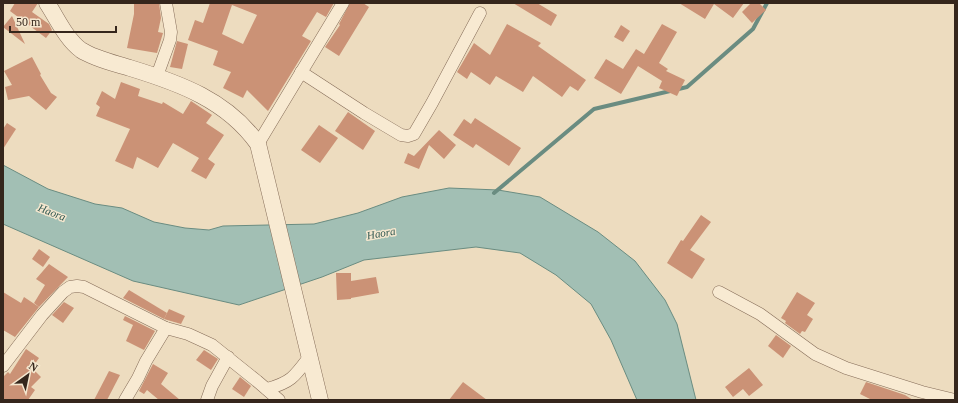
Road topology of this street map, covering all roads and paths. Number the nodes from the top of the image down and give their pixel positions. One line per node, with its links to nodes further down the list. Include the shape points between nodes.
1 (47, 3): 6 (street, via 70,39 80,49)
2 (166, 3): 6 (street, via 171,32)
3 (343, 3): 5 (street)
4 (480, 13): 5 (street, via 414,134 408,136)
5 (301, 72): 7 (street)
6 (157, 76): 7 (street, via 215,102 235,117)
7 (258, 144): 10 (street)
8 (719, 292): 14 (street, via 760,314 815,354)
9 (166, 328): 11 (street, via 202,340); 12 (street, via 84,286 70,287 42,315); 15 (street)
10 (309, 351): 13 (street, via 289,381); 18 (street)
11 (228, 356): 13 (street); 16 (street)
12 (3, 366)
13 (267, 389): 17 (street)
14 (920, 396): 19 (street)
15 (125, 400)
16 (207, 400)
17 (279, 400)
18 (320, 400)
19 (955, 400)

